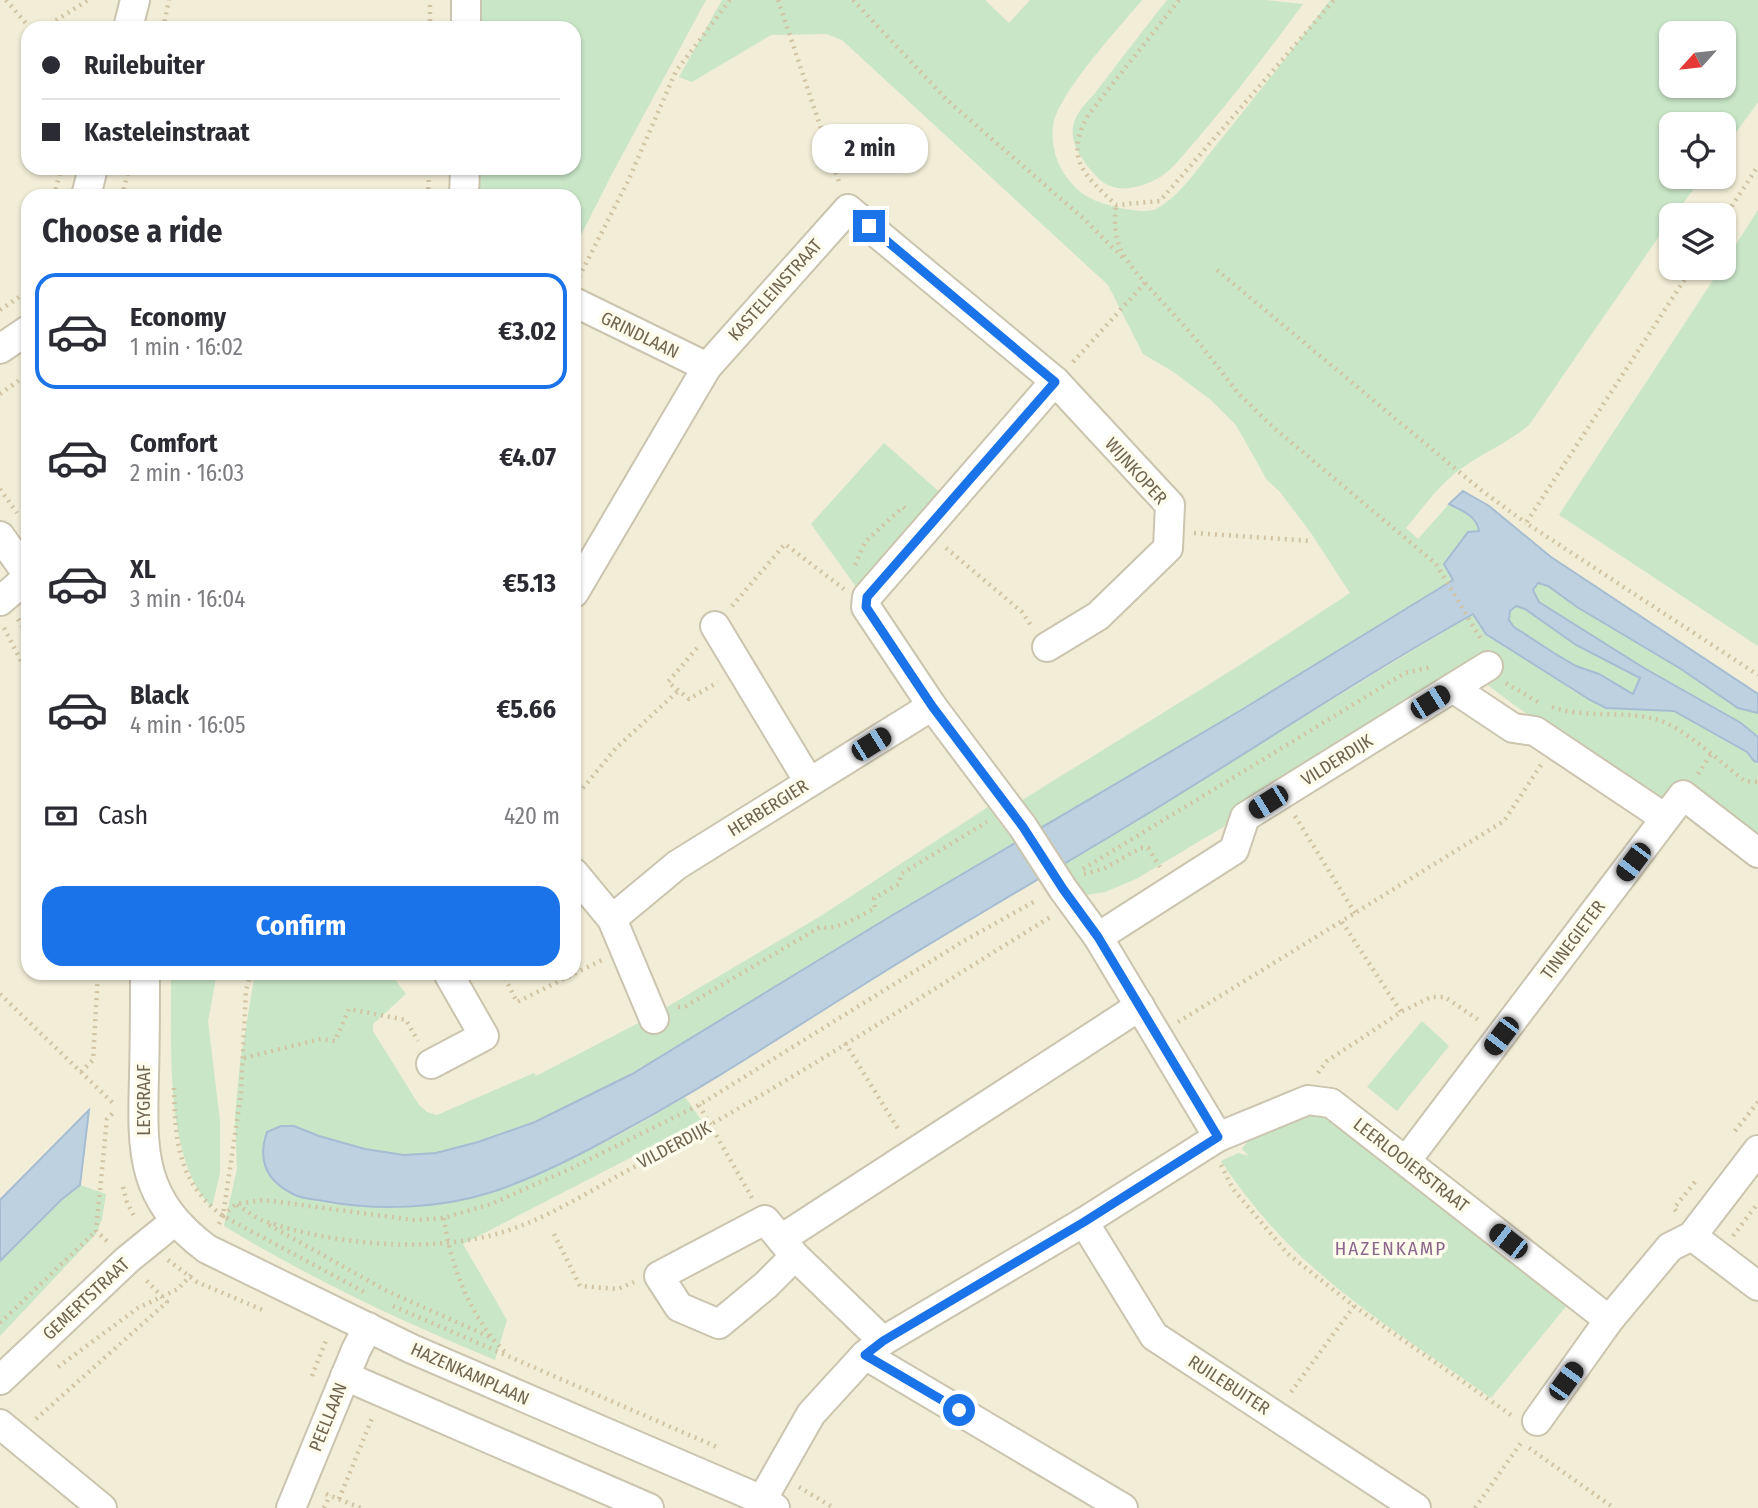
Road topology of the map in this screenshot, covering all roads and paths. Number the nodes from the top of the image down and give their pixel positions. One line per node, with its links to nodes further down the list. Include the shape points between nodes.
1 (6, 0): 12 (path)
2 (88, 0): 13 (path)
3 (135, 0): 14 (street)
4 (169, 0): 15 (path)
5 (430, 0): 16 (path)
6 (466, 0): 17 (street)
7 (730, 0): 24 (path, via 676,71)
8 (778, 0): 21 (path)
9 (853, 0): 22 (path, via 947,100)
10 (1179, 0): 20 (path, via 1079,132 1076,155 1090,181)
11 (1334, 0): 20 (path, via 1160,201)
12 (24, 21)
13 (55, 21)
14 (130, 21)
15 (164, 21)
16 (430, 21)
17 (466, 21)
18 (1758, 166): 19 (path)
19 (1734, 203)
20 (1116, 205): 22 (path, via 1114,227)
21 (848, 209): 32 (street, KASTELEINSTRAAT); 34 (street)
22 (1124, 259): 26 (path)
23 (1217, 270): 37 (path, via 1480,490)
24 (581, 273)
25 (1684, 280): 37 (path)
26 (1145, 283): 34 (path); 50 (path, via 1238,393 1274,428 1436,564)
27 (21, 296): 29 (path)
28 (581, 305): 32 (street, GRINDLAAN)
29 (0, 310)
30 (21, 335): 31 (street)
31 (0, 349)
32 (707, 367): 43 (street, KASTELEINSTRAAT)
33 (21, 379): 35 (path)
34 (1055, 382): 39 (street); 40 (street, WIJNKOPER, via 1170,505)
35 (0, 394)
36 (0, 489): 38 (path)
37 (1526, 523): 53 (path)
38 (10, 527): 42 (street)
39 (928, 529): 46 (street, via 867,597); 49 (path, via 1022,612)
40 (1169, 532): 41 (path); 49 (street, via 1168,548 1098,616)
41 (1312, 541)
42 (21, 557)
43 (581, 581)
44 (21, 582): 45 (street)
45 (0, 601)
46 (866, 607): 48 (path, via 785,544); 56 (street)
47 (0, 622): 51 (path)
48 (715, 626): 52 (street); 55 (path, via 668,682)
49 (1047, 647)
50 (1485, 653): 54 (street, VILDERDIJK); 59 (path, via 1508,685 1541,704 1591,715 1655,719 1674,726 1745,781)
51 (21, 659)
52 (741, 668): 55 (path, via 689,699); 58 (street)
53 (1758, 675)
54 (1446, 676): 57 (street, via 1513,728 1535,731); 66 (street, VILDERDIJK, via 1245,817 1234,850); 66 (path, via 1405,673 1076,873 1103,869 1147,848)
55 (678, 691): 60 (path, via 616,748)
56 (932, 706): 58 (street, HERBERGIER); 62 (street)
57 (1555, 744): 63 (street); 68 (path, via 1504,821)
58 (809, 782): 69 (street, HERBERGIER, via 677,864)
59 (1758, 782)
60 (581, 790)
61 (1294, 815): 68 (path)
62 (1016, 818): 67 (street, bridge); 83 (path, via 901,874 899,884 874,898 875,908 825,929 820,927 686,1006)
63 (1665, 818): 64 (street, TINNEGIETER, via 1684,795); 85 (street, TINNEGIETER)
64 (1758, 853)
65 (581, 882): 69 (street)
66 (1174, 889): 71 (street, VILDERDIJK)
67 (1059, 897): 71 (street); 86 (path, VILDERDIJK); 92 (path, via 962,942)
68 (1355, 914): 70 (path)
69 (611, 919): 72 (street)
70 (1342, 922): 82 (path); 84 (path)
71 (1098, 937): 81 (street)
72 (624, 949): 73 (path); 83 (street)
73 (581, 970)
74 (98, 980): 89 (path, via 93,1060)
75 (145, 980): 102 (street, LEYGRAAF, via 143,1139 157,1194)
76 (249, 980): 87 (path)
77 (453, 980): 88 (street, via 484,1036)
78 (506, 980): 79 (path, via 517,1002)
79 (561, 980)
80 (0, 994): 89 (path)
81 (1140, 1006): 84 (street); 96 (street)
82 (1401, 1012): 85 (path, via 1431,997 1446,997); 91 (path, via 1327,1061 1311,1082)
83 (654, 1019)
84 (1157, 1035): 94 (street)
85 (1501, 1036): 97 (street, TINNEGIETER)
86 (845, 1043): 93 (path, VILDERDIJK); 96 (path)
87 (244, 1058): 88 (path, via 321,1038 335,1041 349,1009 406,1020); 100 (path)
88 (431, 1064)
89 (81, 1072): 105 (path, via 118,1108 107,1119)
90 (174, 1075): 100 (path, via 180,1157 191,1183)
91 (1308, 1100): 94 (street); 97 (street, LEERLOOIERSTRAAT, via 1331,1103)
92 (699, 1105): 93 (path); 101 (path, via 491,1204)
93 (710, 1126): 108 (path); 109 (path, VILDERDIJK, via 529,1221 504,1232)
94 (1214, 1140): 104 (street); 120 (path, via 1233,1189 1288,1254)
95 (1758, 1150): 107 (street)
96 (913, 1153): 108 (street)
97 (1406, 1161): 121 (street, LEERLOOIERSTRAAT)
98 (236, 1203): 100 (path); 101 (path, via 264,1200 414,1220); 103 (path, VILDERDIJK)
99 (1758, 1203): 111 (path)
100 (223, 1216): 110 (path); 116 (path)
101 (444, 1218): 109 (path)
102 (175, 1221): 110 (street, HAZENKAMPLAAN); 112 (street, GEMERTSTRAAT)
103 (262, 1221): 109 (path, VILDERDIJK, via 328,1237); 124 (path, via 387,1291)
104 (1084, 1222): 125 (street); 131 (street, RUILEBUITER, via 1154,1336)
105 (96, 1231): 112 (path); 122 (path)
106 (554, 1234): 113 (path, via 580,1286 618,1289)
107 (1692, 1236): 111 (street); 121 (street, via 1670,1247)
108 (780, 1238): 113 (street); 113 (street, via 766,1285 719,1324 679,1307); 125 (street)
109 (447, 1244): 124 (path, via 456,1272)
110 (207, 1249): 115 (path); 123 (street, HAZENKAMPLAAN)
111 (1719, 1255): 114 (street)
112 (127, 1260): 117 (path); 129 (street, GEMERTSTRAAT)
113 (659, 1276)
114 (1758, 1286)
115 (178, 1289): 117 (path); 119 (path)
116 (369, 1294)
117 (161, 1296): 119 (path); 127 (path)
118 (381, 1301): 126 (path)
119 (167, 1302): 132 (path)
120 (1354, 1306): 131 (path); 133 (path)
121 (1609, 1320): 133 (street)
122 (0, 1323)
123 (368, 1327): 128 (street, PEELLAAN); 139 (street, HAZENKAMPLAAN)
124 (490, 1337): 126 (path)
125 (874, 1348): 135 (street, via 811,1413); 145 (street)
126 (509, 1356): 134 (path)
127 (53, 1370)
128 (345, 1376): 130 (street); 137 (street, PEELLAAN)
129 (0, 1380)
130 (383, 1392): 138 (path); 143 (street)
131 (1274, 1415): 146 (street, RUILEBUITER)
132 (8, 1430): 140 (street)
133 (1530, 1431): 147 (path); 148 (path)
134 (726, 1451)
135 (777, 1474): 139 (street); 144 (path)
136 (330, 1495): 137 (path); 138 (path); 141 (path)
137 (296, 1496)
138 (339, 1499): 142 (path)
139 (769, 1504)
140 (102, 1508)
141 (324, 1508)
142 (361, 1508)
143 (649, 1508)
144 (834, 1508)
145 (1124, 1508)
146 (1416, 1508)
147 (1475, 1508)
148 (1614, 1508)

